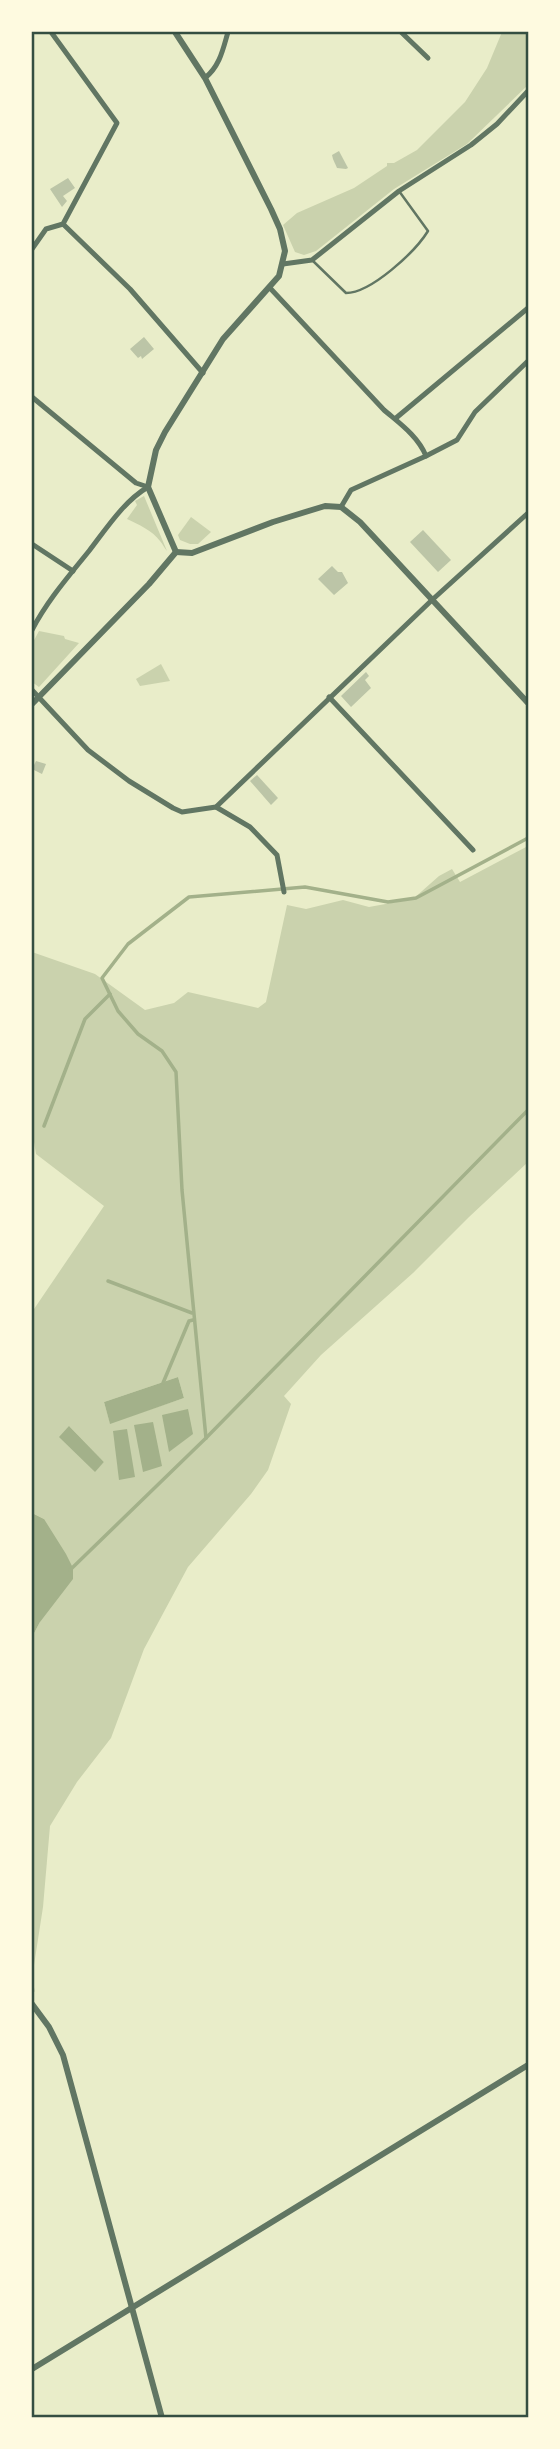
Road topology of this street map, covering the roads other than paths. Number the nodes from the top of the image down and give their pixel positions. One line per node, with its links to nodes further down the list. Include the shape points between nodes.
1 (51, 32): 9 (street, via 117,123)
2 (175, 32): 6 (street)
3 (228, 32): 6 (street, via 219,63)
4 (401, 32): 5 (street)
5 (428, 58)
6 (205, 78): 12 (street, via 279,229)
7 (528, 92): 8 (street, via 471,145)
8 (399, 191): 11 (street); 11 (lane, via 428,231 419,246 372,284 346,293)
9 (63, 224): 10 (street, via 46,229); 16 (street, via 130,289)
10 (32, 249)
11 (312, 260): 12 (street)
12 (283, 264): 13 (street)
13 (270, 289): 16 (street, via 223,339); 18 (street)
14 (528, 308): 18 (street)
15 (528, 361): 19 (street, via 475,412 457,440)
16 (203, 373): 20 (street, via 156,450)
17 (32, 397): 20 (street, via 136,483)
18 (396, 418): 19 (street)
19 (426, 456): 21 (street, via 351,490)
20 (148, 487): 24 (street); 25 (street, via 136,494)
21 (341, 506): 24 (street, via 273,522 192,552); 26 (street)
22 (528, 513): 26 (street)
23 (32, 544): 25 (street)
24 (176, 552): 29 (street)
25 (73, 570): 27 (street)
26 (432, 600): 30 (street); 31 (street)
27 (32, 630)
28 (32, 690): 29 (street)
29 (39, 697): 32 (street); 33 (street, via 88,750 128,781 182,812)
30 (329, 698): 33 (street); 34 (street)
31 (528, 703)
32 (32, 704)
33 (216, 807): 35 (street, via 250,827 277,855)
34 (473, 849)
35 (284, 892)
36 (32, 2004): 38 (street, via 63,2055)
37 (528, 2065): 38 (street)
38 (132, 2307): 39 (street); 40 (street)
39 (32, 2369)
40 (162, 2417)

